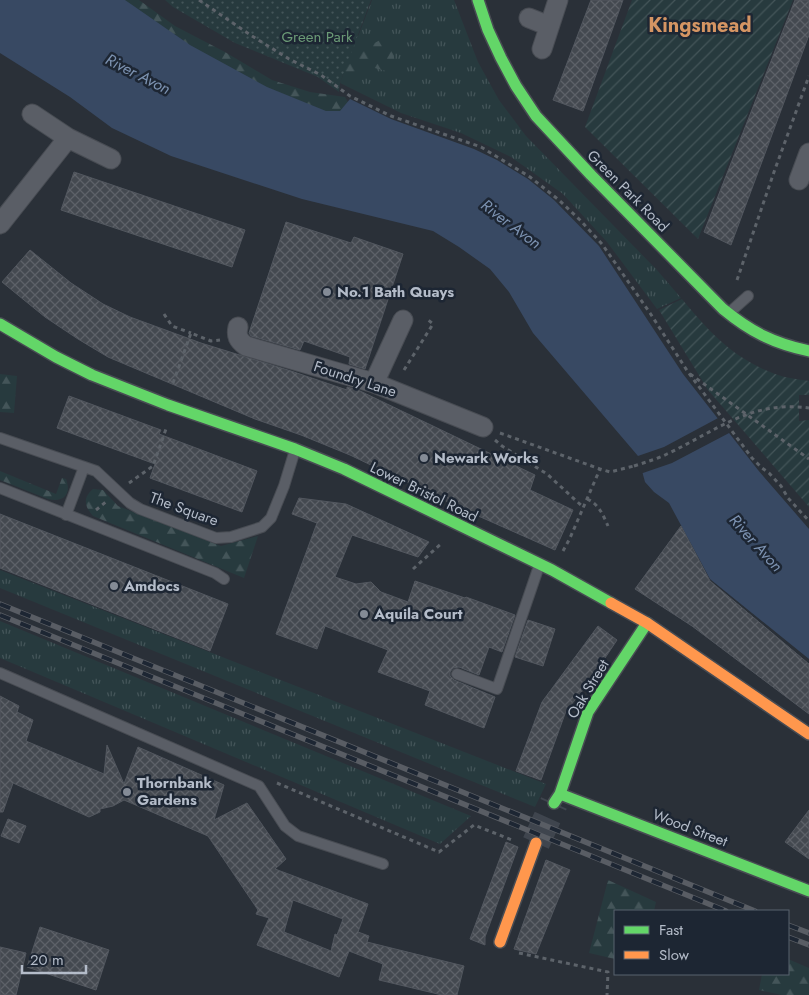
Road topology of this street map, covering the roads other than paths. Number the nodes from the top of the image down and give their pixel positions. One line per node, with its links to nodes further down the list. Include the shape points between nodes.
1 (478, 0): 13 (main road, Green Park Road, via 509,75 534,113)
2 (558, 0): 4 (street)
3 (529, 18): 4 (street)
4 (549, 26): 5 (street)
5 (542, 49)
6 (32, 114): 7 (street)
7 (68, 138): 9 (street); 11 (street)
8 (809, 153): 10 (street)
9 (111, 159)
10 (799, 180)
11 (0, 224)
12 (748, 296): 13 (lane)
13 (728, 314): 17 (main road, Green Park Road, via 753,332)
14 (403, 320): 18 (street)
15 (0, 324): 21 (main road, Lower Bristol Road, via 101,379)
16 (238, 333): 18 (street, Foundry Lane, via 246,346)
17 (809, 351)
18 (383, 386): 19 (street, Foundry Lane)
19 (493, 432)
20 (0, 438): 22 (lane, The Square)
21 (295, 449): 22 (lane, The Square, via 271,518 262,527 231,537 216,538 140,509 96,471); 25 (main road, Lower Bristol Road, via 400,495)
22 (84, 467): 24 (lane)
23 (0, 488): 24 (lane)
24 (66, 515): 26 (lane)
25 (540, 565): 27 (main road, Lower Bristol Road); 29 (lane, via 497,689)
26 (224, 579)
27 (647, 623): 30 (main road, Lower Bristol Road); 31 (main road, Oak Street, via 588,712)
28 (0, 673): 35 (lane, via 259,786 284,826 298,836)
29 (456, 674)
30 (809, 734)
31 (557, 798): 33 (main road, Wood Street)
32 (534, 845): 37 (main road)
33 (694, 846): 34 (lane); 36 (main road, Wood Street)
34 (690, 859)
35 (382, 864)
36 (809, 891)
37 (500, 942)

